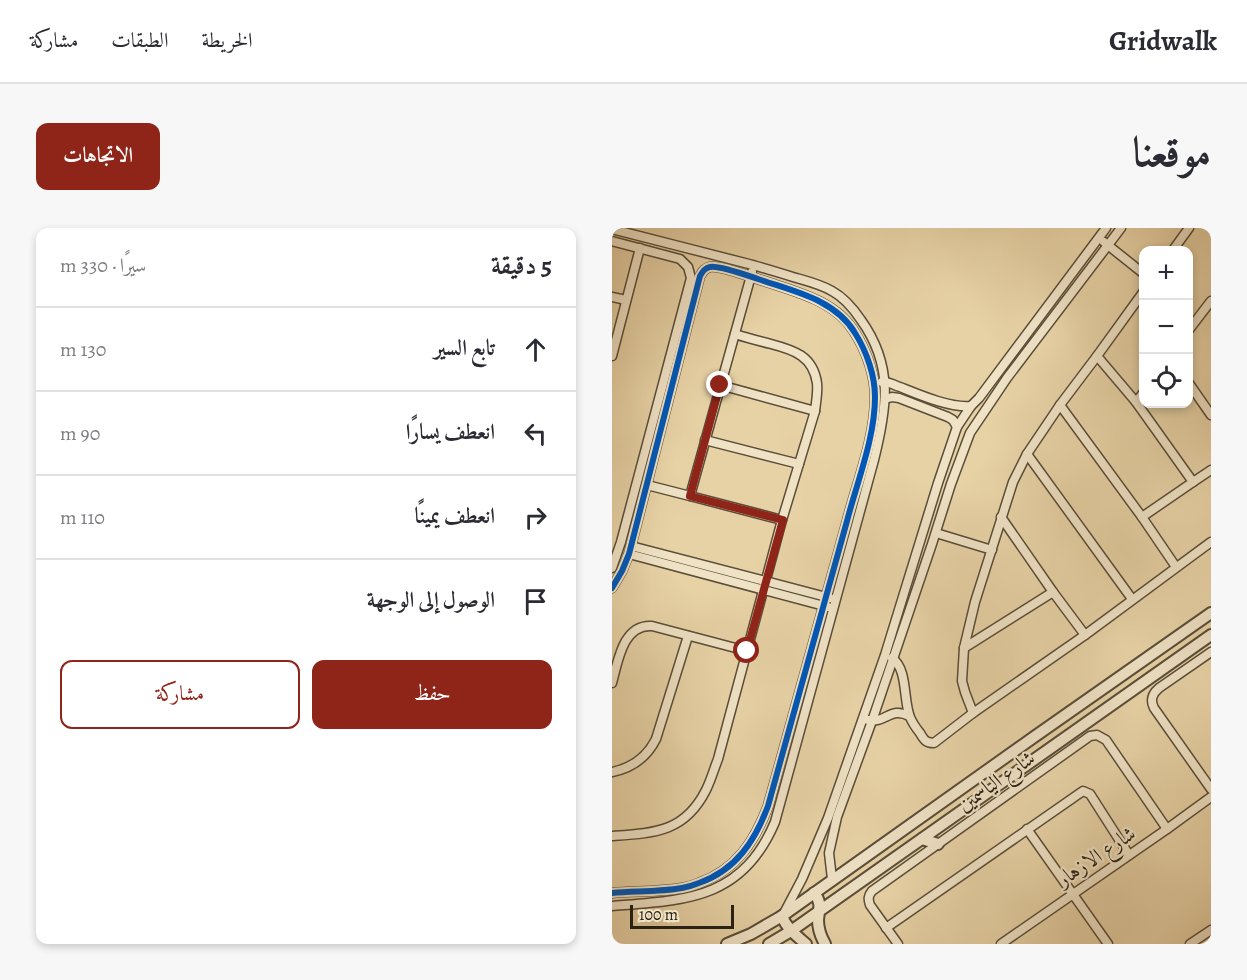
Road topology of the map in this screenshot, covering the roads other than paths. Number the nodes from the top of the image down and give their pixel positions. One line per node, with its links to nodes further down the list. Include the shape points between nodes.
1 (1106, 228): 5 (street)
2 (1121, 228): 7 (street)
3 (1189, 228): 8 (street)
4 (612, 229): 10 (street)
5 (1098, 238): 7 (street); 29 (street)
6 (612, 241): 9 (street)
7 (1108, 245): 11 (street); 45 (street, via 970,433)
8 (1176, 246)
9 (640, 248): 15 (street); 40 (street, via 680,259 691,278)
10 (753, 265): 12 (street); 21 (street, via 818,284 849,303 865,326)
11 (1139, 271)
12 (750, 276): 18 (street); 22 (street, via 820,301 837,312 855,332); 38 (street, via 713,267 702,273)
13 (612, 297): 15 (street)
14 (1139, 297): 20 (street)
15 (626, 300): 19 (street)
16 (1210, 305): 17 (street)
17 (1193, 325)
18 (735, 334): 23 (street); 30 (street, via 792,350 804,358 817,384)
19 (612, 356)
20 (1097, 356): 27 (street); 28 (street)
21 (885, 381): 22 (street); 26 (street); 29 (street, via 955,406)
22 (874, 383): 57 (street, via 870,435)
23 (720, 385): 30 (street); 33 (street)
24 (1193, 389): 31 (street)
25 (1139, 398): 27 (street)
26 (885, 399): 32 (street, via 898,398 948,417); 58 (street, via 882,429)
27 (1136, 402): 37 (street)
28 (1060, 405): 34 (street); 43 (street)
29 (971, 406): 32 (street)
30 (815, 411): 35 (street)
31 (1211, 415)
32 (957, 427): 46 (street)
33 (705, 440): 35 (street); 39 (street)
34 (1027, 454): 42 (street); 56 (street)
35 (799, 464): 44 (street)
36 (1211, 470): 37 (street)
37 (1193, 482): 43 (street)
38 (647, 485): 39 (street); 41 (street)
39 (690, 496): 44 (street)
40 (632, 500): 41 (street); 52 (street)
41 (642, 502): 49 (street)
42 (1001, 517): 50 (street); 55 (street)
43 (1142, 517): 51 (street)
44 (783, 520): 53 (street)
45 (936, 533): 48 (street); 50 (street)
46 (921, 541): 48 (street); 67 (street)
47 (1211, 542): 51 (street)
48 (932, 544): 67 (street)
49 (630, 550): 53 (street); 54 (street)
50 (992, 550): 63 (street)
51 (1176, 567): 56 (street)
52 (612, 568)
53 (765, 586): 57 (street); 65 (street)
54 (612, 588)
55 (1053, 592): 60 (street); 63 (street)
56 (1132, 599): 60 (street)
57 (825, 602): 58 (street); 73 (street)
58 (835, 604): 75 (street)
59 (1211, 613): 87 (street)
60 (1084, 635): 70 (street)
61 (1211, 635): 64 (street)
62 (688, 636): 65 (street); 69 (street, via 652,626 640,627 625,642); 78 (street, via 650,750 632,765)
63 (964, 648): 70 (street, via 962,681)
64 (1190, 650): 68 (street); 76 (street)
65 (747, 651): 83 (street, via 718,759 698,804 671,827)
66 (1211, 652): 68 (street)
67 (889, 657): 71 (street, via 899,665); 72 (street); 74 (street)
68 (1198, 661): 79 (street, via 1157,690 1152,704)
69 (612, 682)
70 (973, 713): 71 (street, via 934,743 924,741)
71 (909, 716): 74 (street, via 896,712)
72 (862, 718): 74 (street); 93 (street, via 828,818)
73 (792, 721): 75 (street); 88 (street, via 762,823 736,862 708,880 683,888)
74 (872, 721): 87 (street, via 832,834)
75 (802, 724): 91 (street, via 775,822 763,847 742,872 701,894)
76 (1062, 739): 77 (street); 84 (street)
77 (1070, 750): 82 (street, شارع الياسمين, via 1090,736 1106,740); 85 (street, شارع الياسمين)
78 (612, 772)
79 (1211, 789)
80 (1211, 797): 82 (street, شارع الازهار)
81 (1027, 829): 86 (street, via 1083,790 1090,794); 90 (street); 94 (street)
82 (1167, 829): 86 (street, شارع الازهار)
83 (612, 836)
84 (922, 838): 85 (street); 92 (street)
85 (938, 844): 94 (street, شارع الياسمين, via 869,895 870,905)
86 (1129, 855): 90 (street, شارع الازهار)
87 (832, 879): 89 (street)
88 (612, 893)
89 (814, 893): 92 (street); 93 (street)
90 (1074, 893): 97 (street); 103 (street, شارع الازهار)
91 (612, 906)
92 (820, 909): 96 (street); 101 (street, via 819,931)
93 (782, 916): 96 (street); 98 (street)
94 (886, 927): 102 (street, شارع الياسمين)
95 (1211, 930): 104 (street)
96 (791, 931): 99 (street); 100 (street)
97 (1105, 943)
98 (727, 944)
99 (769, 944)
100 (806, 944)
101 (825, 944)
102 (898, 944)
103 (1000, 944)
104 (1190, 944)

